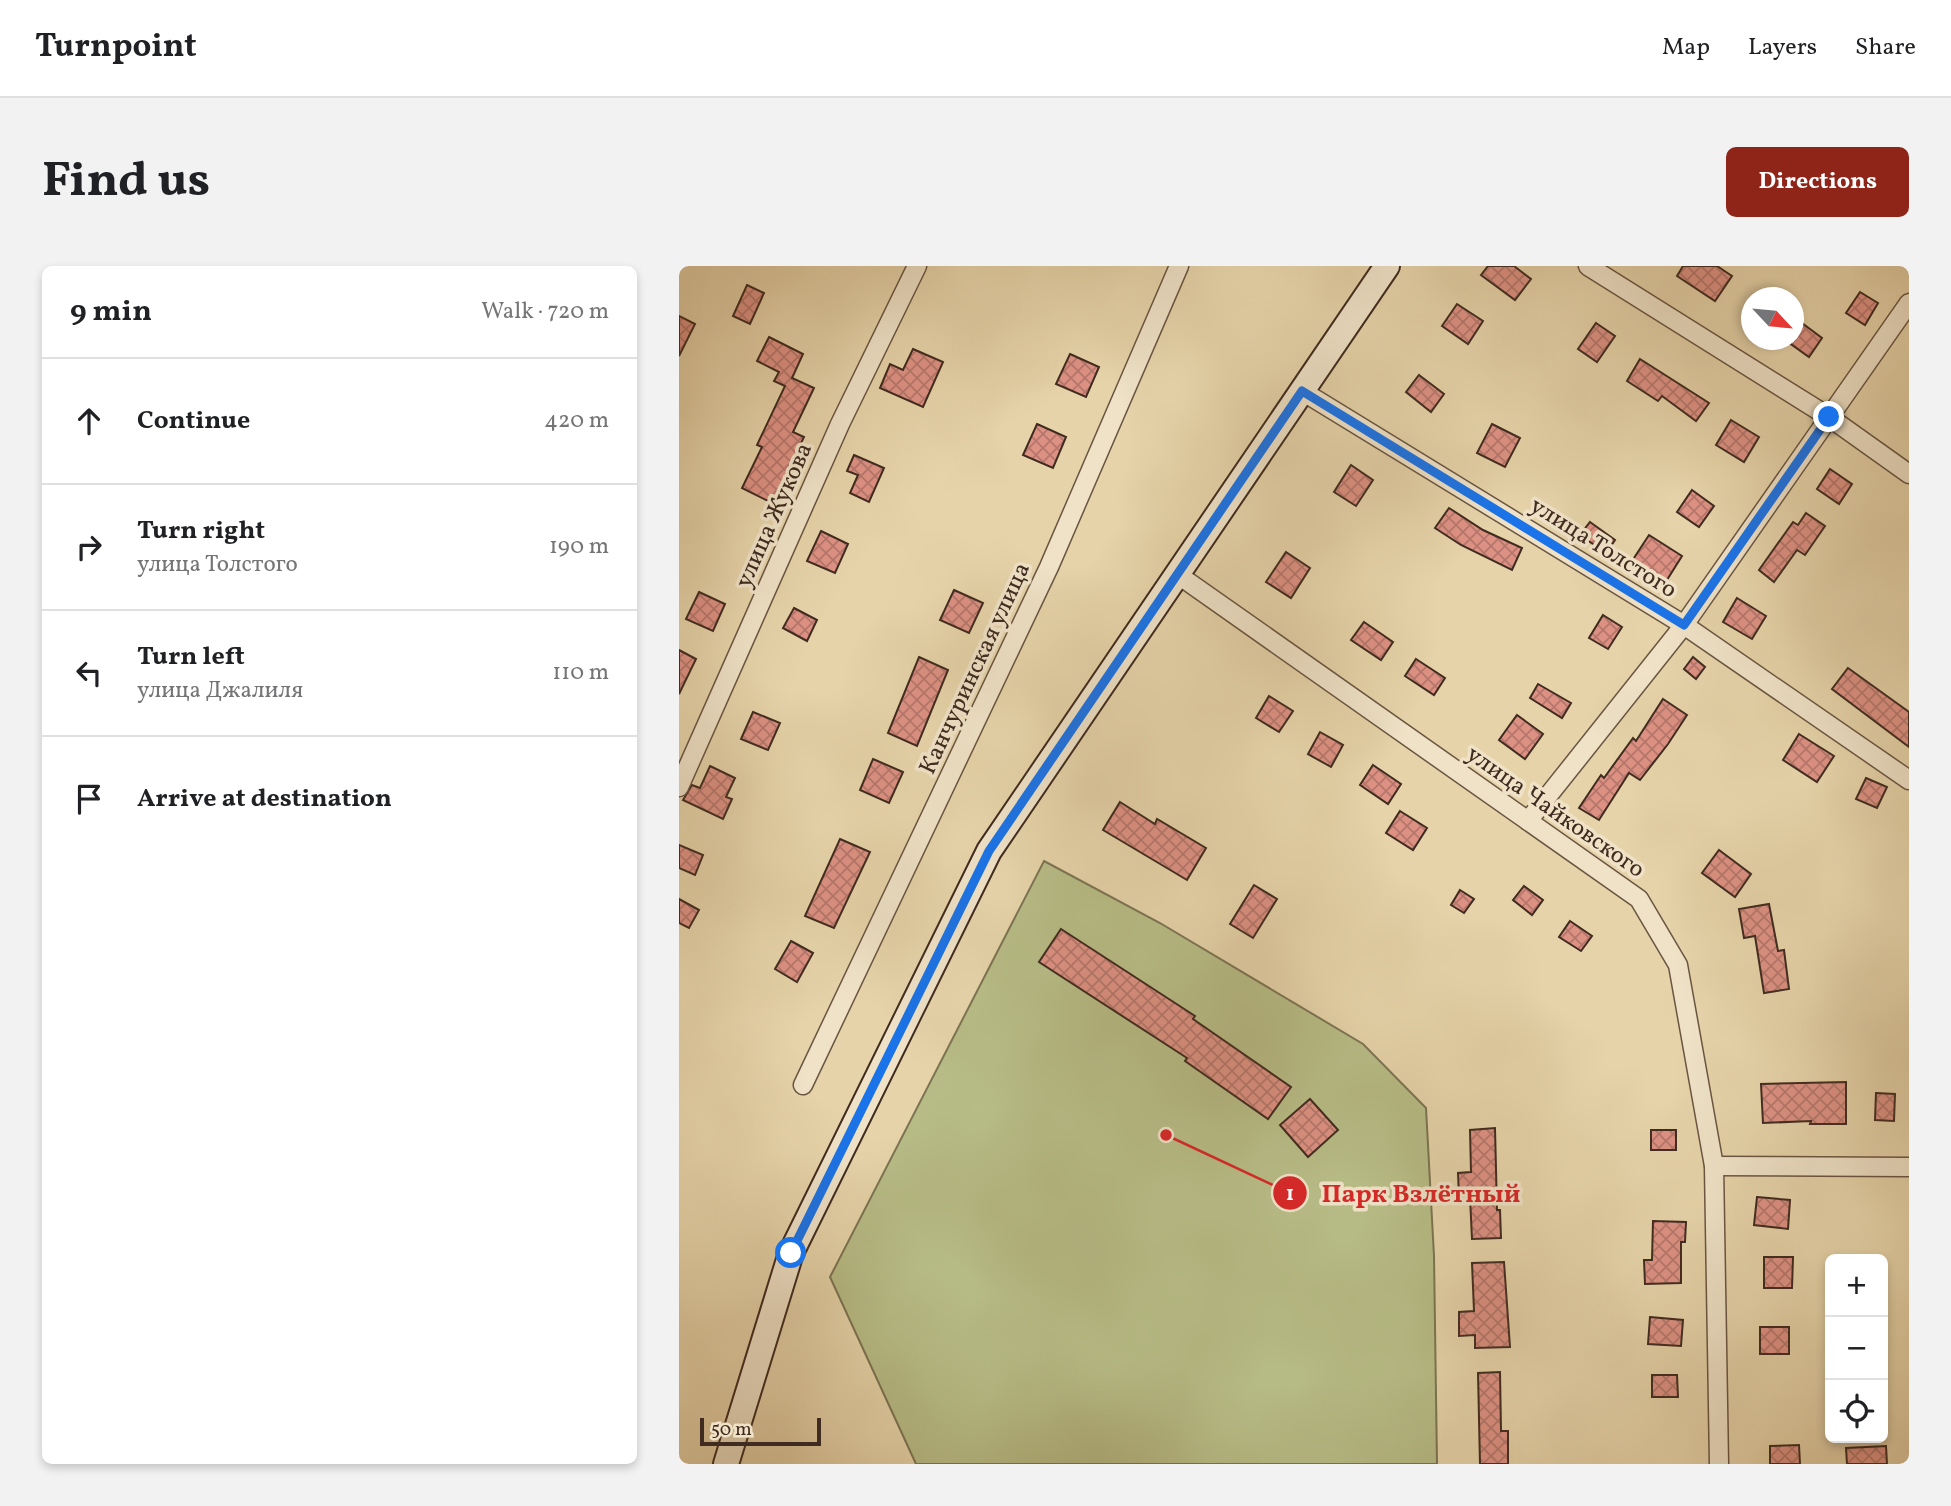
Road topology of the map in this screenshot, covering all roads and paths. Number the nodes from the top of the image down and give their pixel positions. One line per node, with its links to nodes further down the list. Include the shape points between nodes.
1 (917, 266): 12 (street, улица Жукова, via 840,424)
2 (1179, 266): 14 (street, Канчуринская улица, via 1049,567)
3 (1387, 266): 6 (main road)
4 (1588, 266): 7 (street)
5 (1909, 303): 7 (street)
6 (1302, 391): 9 (main road); 10 (street, улица Толстого)
7 (1829, 417): 8 (street); 10 (street)
8 (1909, 474)
9 (1177, 574): 13 (street, улица Чайковского); 17 (main road, via 982,863 791,1253)
10 (1684, 625): 11 (street, улица Толстого); 13 (street)
11 (1909, 780)
12 (679, 787)
13 (1528, 821): 15 (street, улица Чайковского, via 1639,899 1678,965)
14 (803, 1085)
15 (1714, 1166): 16 (street); 18 (street, улица Чайковского)
16 (1909, 1167)
17 (726, 1464)
18 (1719, 1464)

